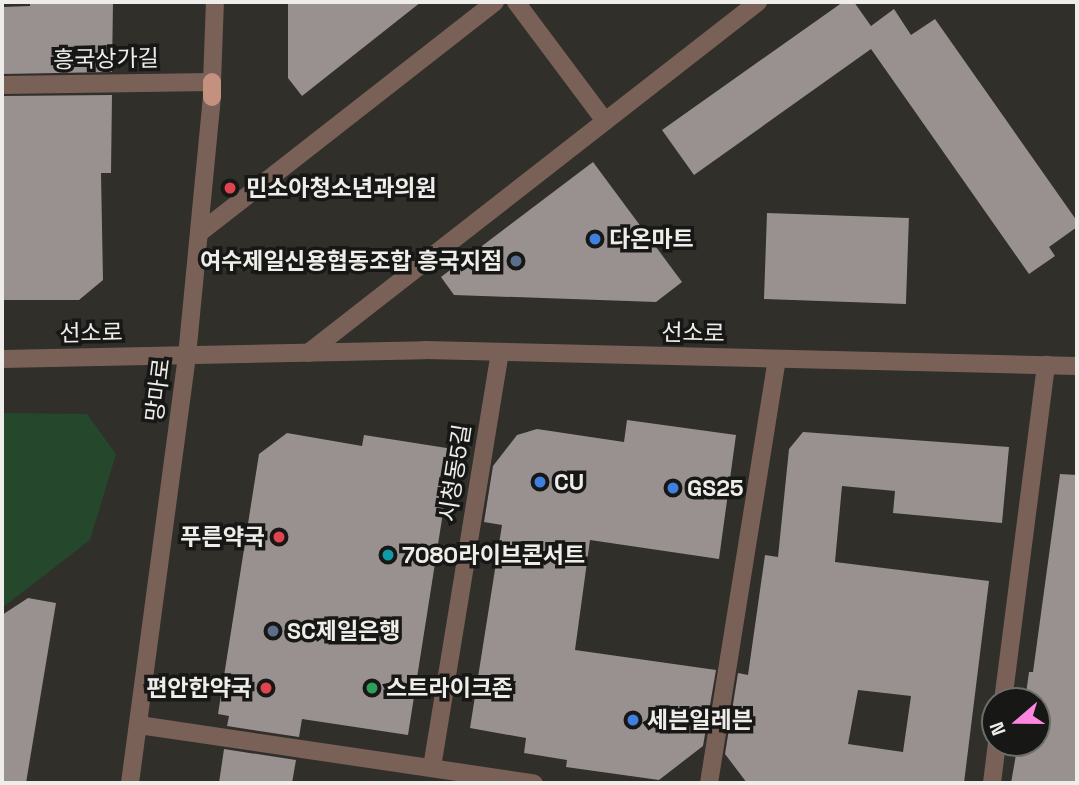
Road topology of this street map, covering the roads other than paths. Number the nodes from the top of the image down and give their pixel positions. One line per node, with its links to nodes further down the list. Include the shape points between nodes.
1 (215, 2): 6 (street, 망마로)
2 (495, 2): 8 (street)
3 (516, 2): 7 (street)
4 (758, 2): 7 (street)
5 (2, 85): 6 (street, 흥국상가길)
6 (212, 90): 8 (street, 망마로)
7 (605, 121): 10 (street)
8 (202, 231): 11 (street, 망마로)
9 (500, 353): 10 (street, 선소로, via 425,349); 13 (street, 선소로); 19 (street, 시청동5길)
10 (308, 354): 11 (street, 선소로)
11 (187, 356): 12 (street, 선소로); 17 (street, 망마로)
12 (2, 359)
13 (777, 360): 14 (street, 선소로); 22 (street)
14 (1046, 365): 15 (street, 선소로); 16 (street)
15 (1077, 366)
16 (1005, 687)
17 (139, 725): 19 (street); 20 (street, 망마로)
18 (995, 757): 23 (street)
19 (432, 767): 21 (street)
20 (130, 783)
21 (534, 783)
22 (709, 783)
23 (992, 783)

